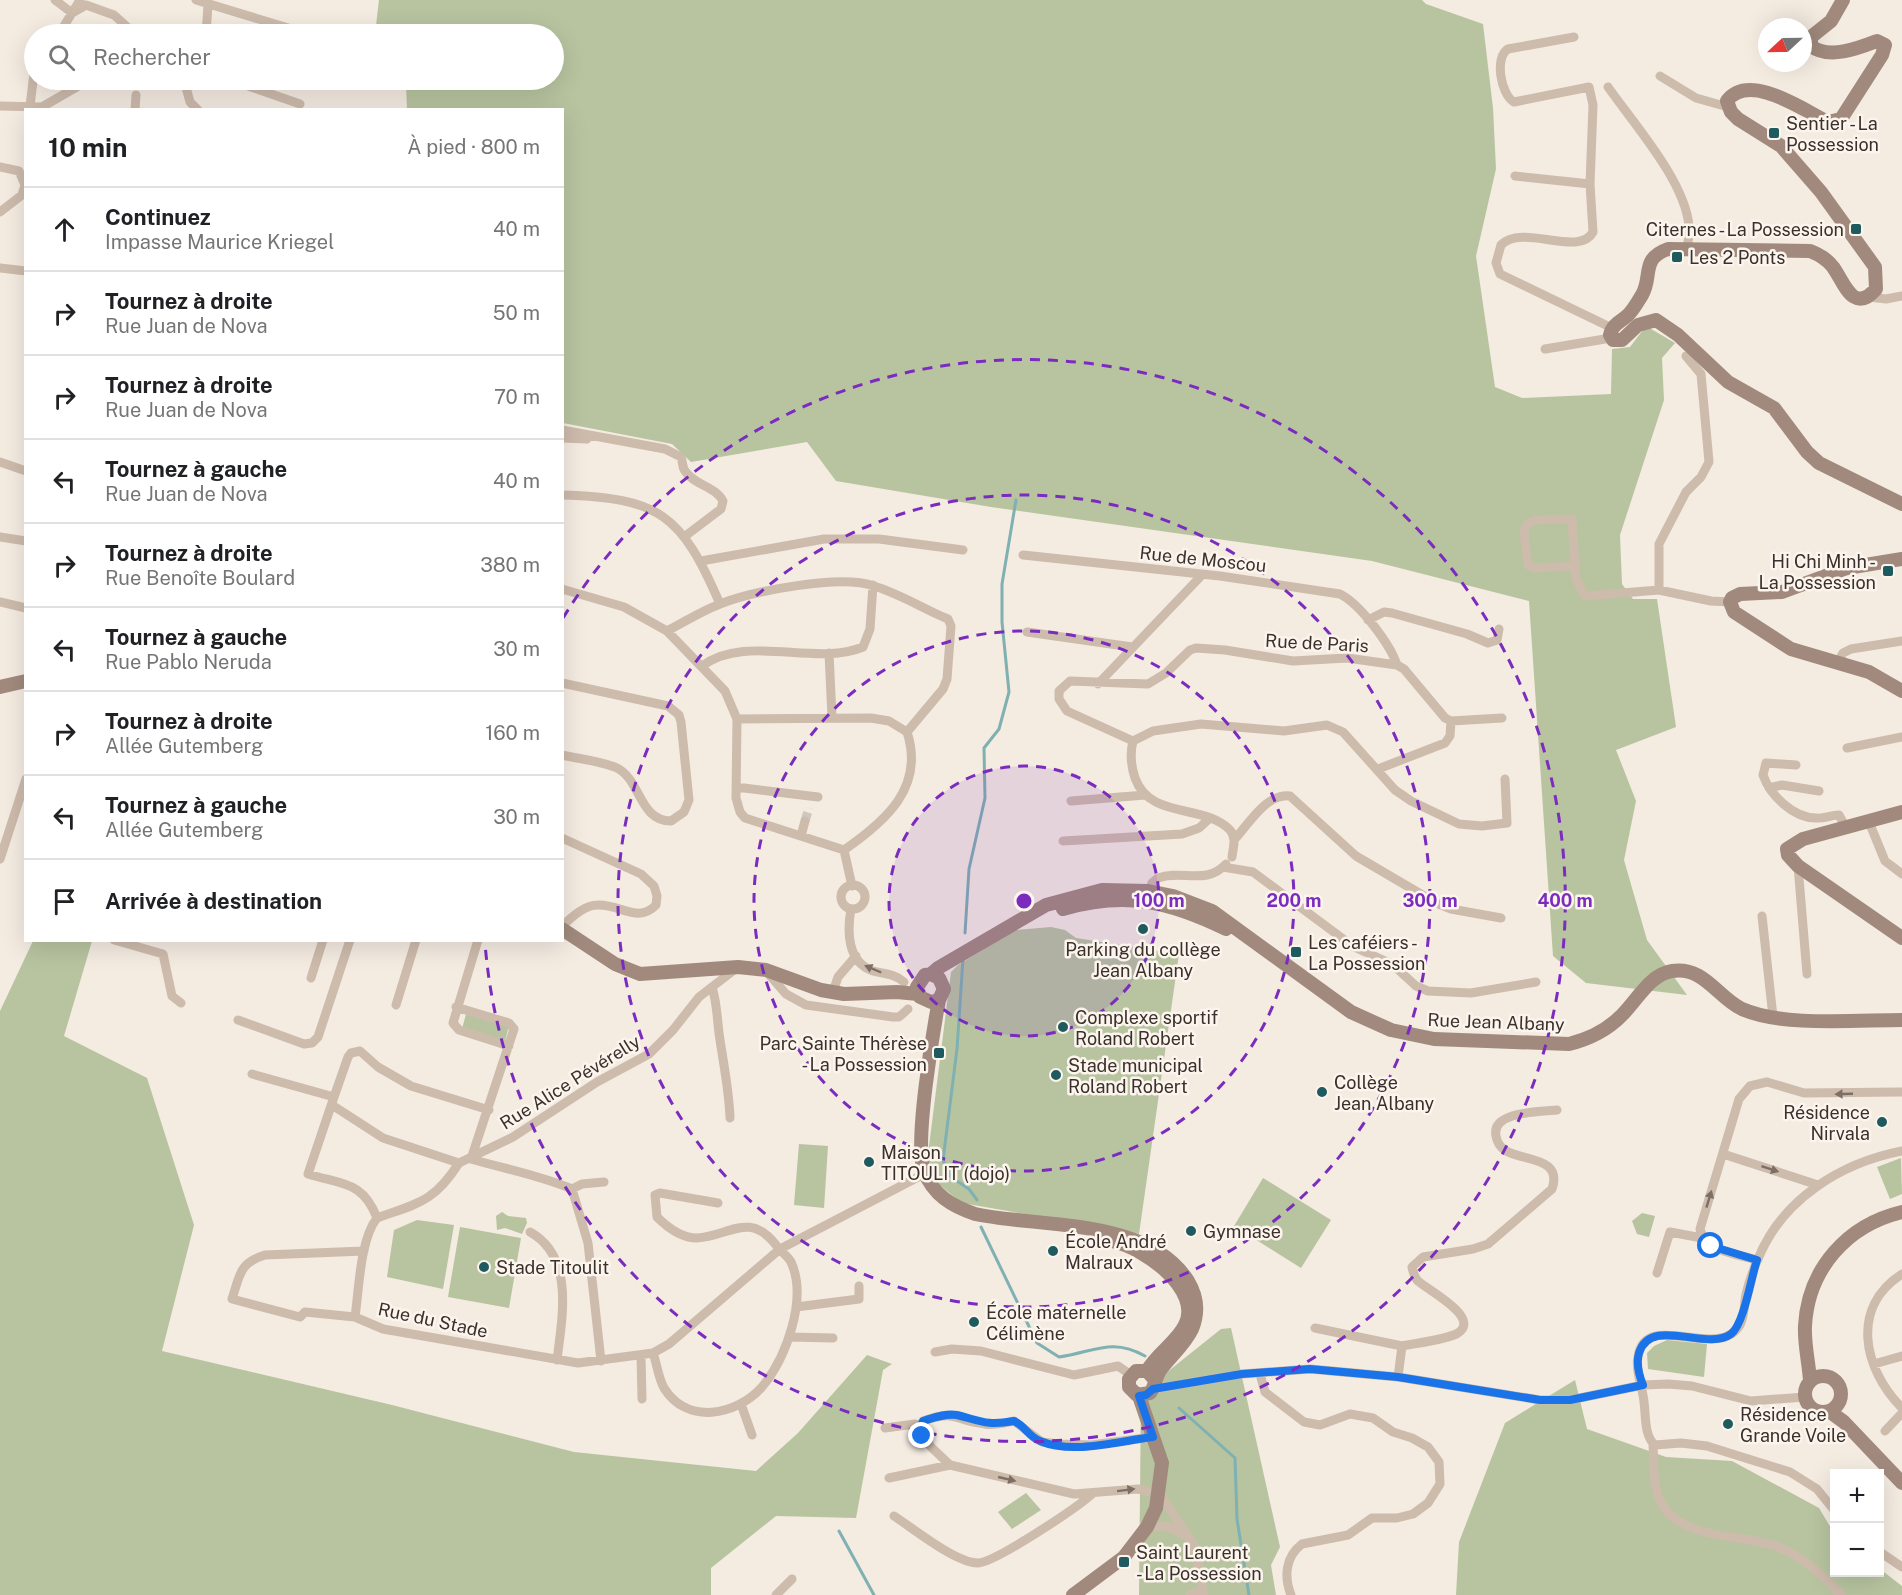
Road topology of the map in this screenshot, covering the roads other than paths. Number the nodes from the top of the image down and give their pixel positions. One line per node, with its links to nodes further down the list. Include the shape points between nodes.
1 (55, 0): 6 (street)
2 (80, 0): 6 (street)
3 (196, 0): 5 (street)
4 (1843, 0): 22 (main road, via 1831,21 1811,37 1811,46 1828,52 1853,50 1877,41 1885,45 1841,119 1828,122 1788,99 1746,90 1730,97)
5 (208, 5): 9 (street); 10 (street)
6 (72, 13): 7 (street); 8 (street, via 86,5 114,15)
7 (65, 24)
8 (124, 24)
9 (207, 24)
10 (274, 24)
11 (1574, 37): 28 (street, via 1508,49 1501,56 1501,67 1506,94 1514,102 1589,87 1593,116)
12 (1660, 76): 22 (street, via 1696,98)
13 (1608, 87): 31 (street, via 1661,162 1684,204 1689,227)
14 (32, 90): 21 (street)
15 (71, 90): 21 (street, via 45,105)
16 (187, 90): 24 (street)
17 (260, 90): 19 (street)
18 (136, 94): 23 (street)
19 (300, 104)
20 (0, 106): 21 (street)
21 (30, 106)
22 (1728, 107): 35 (main road, via 1738,119 1781,146 1827,201 1875,267 1876,289)
23 (135, 108)
24 (196, 108)
25 (0, 167): 26 (street)
26 (24, 174)
27 (1515, 176): 28 (street)
28 (1590, 184): 36 (street, via 1594,226 1591,237 1572,242 1513,237 1501,245 1496,263 1500,274)
29 (24, 188): 30 (street, via 21,195)
30 (0, 212)
31 (1687, 249): 35 (main road, via 1810,251 1823,256 1852,296); 36 (main road, via 1658,253 1651,260 1644,292)
32 (0, 268): 33 (street)
33 (24, 271)
34 (1902, 296): 35 (street)
35 (1869, 297)
36 (1612, 333): 37 (street); 45 (main road, via 1622,340 1638,325 1656,320 1678,335 1720,377 1774,408 1819,463)
37 (1545, 349)
38 (1686, 356): 57 (street, via 1701,374 1709,462 1707,470 1686,492 1659,544)
39 (564, 430): 41 (street)
40 (564, 438): 41 (street)
41 (610, 440): 47 (street, via 677,453 689,476 720,495 721,509)
42 (0, 462): 43 (street)
43 (24, 470)
44 (564, 495): 47 (street, via 620,498 646,506 668,520)
45 (1902, 504)
46 (0, 537): 48 (street)
47 (684, 537): 52 (street)
48 (24, 541)
49 (963, 550): 52 (street, via 879,539 824,539)
50 (1023, 555): 54 (street, Rue de Moscou)
51 (1902, 559): 59 (main road, via 1847,568 1782,592 1740,594)
52 (701, 561): 60 (street)
53 (1575, 566): 53 (street, via 1572,519 1527,524 1524,532 1528,564 1534,568); 57 (street, via 1585,596)
54 (1202, 576): 62 (street, Rue de Moscou, via 1340,594); 67 (street)
55 (873, 585): 60 (street, via 824,582); 68 (street, via 870,629 863,647); 81 (street, via 948,619 951,626 949,669 943,689)
56 (564, 590): 64 (street, via 624,607)
57 (1659, 590): 59 (street, via 1711,602)
58 (0, 602): 61 (street)
59 (1730, 602): 69 (main road, via 1734,612 1791,649)
60 (720, 604): 64 (street)
61 (24, 608)
62 (1368, 620): 63 (street, via 1384,612 1392,613 1488,643 1497,640); 70 (street, Rue de Moscou)
63 (1499, 629)
64 (667, 631): 71 (street)
65 (1027, 632): 67 (street)
66 (1902, 641): 69 (street, via 1851,649)
67 (1132, 647): 74 (street)
68 (829, 653): 71 (street, via 733,652); 77 (street)
69 (1838, 662): 76 (main road, via 1869,672)
70 (1397, 665): 74 (street, Rue de Paris, via 1347,658 1293,661 1196,648 1149,684); 80 (street, via 1440,714)
71 (702, 666): 79 (street, via 725,691)
72 (24, 681): 75 (main road)
73 (564, 682): 85 (street, via 674,710 681,722 689,800 684,812 671,821 657,817 642,803 626,775 616,768)
74 (1098, 684): 83 (street, Rue de Paris, via 1070,681 1059,691 1062,707)
75 (0, 687)
76 (1902, 691)
77 (831, 717): 79 (street); 81 (street, via 889,721)
78 (1502, 717): 80 (street)
79 (737, 719): 90 (street)
80 (1451, 721): 87 (street, via 1445,743)
81 (907, 732): 105 (street, via 913,762 909,781 897,803 879,823)
82 (1902, 737): 84 (street)
83 (1133, 741): 87 (street, via 1153,731 1201,724 1284,731 1327,725 1343,732); 93 (street, via 1134,775)
84 (1846, 748)
85 (564, 755)
86 (1796, 765): 91 (street, via 1766,763 1763,775)
87 (1378, 770): 88 (street, via 1411,801 1438,816 1471,826 1507,823)
88 (1505, 780)
89 (24, 785): 107 (street)
90 (736, 787): 95 (street, via 814,796); 101 (street, via 737,806 745,818)
91 (1769, 788): 92 (street, via 1782,785); 100 (street, via 1798,813 1814,818 1839,815)
92 (1819, 790)
93 (1144, 795): 94 (street); 97 (street, via 1157,803)
94 (1071, 801)
95 (808, 808)
96 (1902, 812): 99 (main road)
97 (1209, 819): 103 (street, via 1229,830); 104 (street, via 1199,828 1182,834)
98 (805, 821): 101 (street)
99 (1869, 822): 100 (main road); 111 (street, via 1880,854)
100 (1846, 828): 108 (main road, via 1790,845 1788,855)
101 (801, 836): 105 (street)
102 (564, 839): 117 (street, via 641,874 654,886 657,896 656,905 642,914 599,904 585,908)
103 (1234, 840): 106 (street); 116 (street, via 1269,801 1281,795 1290,796 1356,856 1436,903)
104 (1063, 841)
105 (844, 850): 112 (street)
106 (1232, 857): 109 (street); 110 (street)
107 (0, 859)
108 (1798, 866): 119 (main road); 128 (street)
109 (1223, 867): 110 (street); 113 (street, via 1201,877 1163,876 1152,883)
110 (1253, 872): 132 (street, via 1354,946 1392,964 1416,986 1428,991 1471,993)
111 (1902, 874)
112 (852, 885): 114 (street, via 842,894 843,904); 114 (street, via 862,890 864,900)
113 (1147, 896): 129 (main road, Rue Jean Albany, via 1101,900 1007,928 949,961); 141 (main road, Rue Jean Albany, via 1256,942 1351,1012 1391,1030 1434,1039 1546,1045 1589,1039 1620,1017 1644,988 1671,971 1696,974 1742,1008)
114 (851, 909): 125 (street, via 847,931)
115 (1762, 916): 141 (street)
116 (1501, 918)
117 (564, 926)
118 (564, 929): 126 (main road, via 615,964 640,974)
119 (1902, 938)
120 (121, 942): 137 (street, via 163,954 171,996)
121 (322, 942): 130 (street)
122 (349, 942): 142 (street, via 318,1037 312,1043 304,1044)
123 (415, 942): 138 (street)
124 (477, 942): 139 (street)
125 (856, 956): 131 (street, one-way to 125, via 894,975 867,968); 134 (street, via 838,977)
126 (738, 967): 127 (main road); 133 (street, Rue Alice Pévérelly)
127 (766, 970): 134 (main road); 140 (street, via 786,994 806,1005 893,1017)
128 (1807, 974)
129 (930, 977): 131 (main road); 136 (main road, via 917,987); 136 (main road, via 944,989)
130 (311, 978)
131 (904, 982): 135 (main road)
132 (1536, 982)
133 (712, 987): 150 (street); 153 (street, Rue Alice Pévérelly, via 649,1054)
134 (833, 992): 135 (main road)
135 (876, 993): 136 (main road)
136 (928, 998): 155 (main road, via 934,1020 916,1162)
137 (181, 1002)
138 (396, 1005)
139 (456, 1007): 144 (street, via 453,1023 459,1030); 144 (street, via 509,1023 514,1029)
140 (908, 1009)
141 (1773, 1017): 143 (main road, Rue Jean Albany)
142 (238, 1020)
143 (1902, 1020)
144 (509, 1046): 148 (street)
145 (252, 1074): 147 (street)
146 (1902, 1092): 152 (street, one-way to 152, via 1804,1093 1758,1083 1739,1099)
147 (333, 1101): 148 (street, via 351,1053 360,1051 411,1086); 154 (street, via 383,1138); 161 (street, via 308,1174 360,1190 368,1197)
148 (489, 1110): 153 (street)
149 (1557, 1110): 175 (street, via 1508,1117 1498,1124 1495,1133 1501,1147 1550,1168 1555,1181 1552,1189 1488,1244 1416,1260 1413,1267 1418,1281 1456,1308 1463,1326 1450,1335)
150 (730, 1118)
151 (1902, 1151): 157 (street, via 1879,1156)
152 (1723, 1154): 157 (street, one-way to 157); 163 (street, one-way to 152, via 1701,1222)
153 (471, 1159): 154 (street, Rue Alice Pévérelly); 158 (street)
154 (459, 1163): 161 (street, via 433,1196)
155 (922, 1175): 164 (street, Rue du Stade); 187 (main road, via 937,1194 957,1208 975,1214 1109,1232 1137,1239 1167,1257 1192,1288 1197,1313 1187,1338)
156 (604, 1182): 158 (street)
157 (1818, 1185): 166 (street, via 1777,1225)
158 (572, 1189): 181 (street, via 588,1243)
159 (718, 1203): 164 (street, via 655,1195 657,1217 678,1233 696,1238 729,1228 753,1228 765,1233)
160 (1902, 1212): 186 (main road, via 1862,1228 1823,1264 1808,1300 1804,1327 1806,1355)
161 (377, 1218): 165 (street, Rue du Stade)
162 (530, 1232): 180 (street, via 548,1248 561,1278 563,1310)
163 (1702, 1238): 166 (street, via 1711,1246); 167 (street, via 1670,1232)
164 (780, 1250): 170 (street, via 791,1262); 177 (street, Rue du Stade, via 669,1344)
165 (364, 1251): 171 (street, Rue du Stade); 171 (street, via 265,1255 253,1259 242,1268 232,1299 300,1317 305,1312)
166 (1757, 1260): 188 (street, via 1739,1326 1719,1339 1662,1334 1650,1338 1641,1346 1637,1358)
167 (1657, 1273)
168 (1902, 1274): 182 (street, via 1876,1296 1870,1314 1866,1329)
169 (859, 1286): 170 (street, via 859,1299)
170 (796, 1307): 173 (street)
171 (355, 1317): 180 (street, Rue du Stade, via 383,1329)
172 (1316, 1328): 175 (street)
173 (790, 1337): 174 (street); 192 (street, via 767,1379)
174 (833, 1338)
175 (1402, 1346): 185 (street)
176 (935, 1352): 184 (street, via 952,1348 981,1351 1074,1375 1118,1366)
177 (653, 1353): 178 (street, Rue du Stade); 192 (street, via 665,1389 693,1413 714,1413)
178 (641, 1356): 181 (street, Rue du Stade); 191 (street)
179 (1902, 1356): 182 (street)
180 (557, 1360): 181 (street, Rue du Stade)
181 (601, 1361)
182 (1874, 1364): 193 (street, via 1884,1386)
183 (1260, 1374): 185 (street, via 1310,1369); 187 (street); 218 (street, via 1265,1392 1304,1422 1320,1425 1350,1414 1373,1418 1393,1432 1428,1447 1438,1462 1440,1484 1428,1503 1413,1514 1372,1518 1348,1535 1296,1548 1287,1569)
184 (1131, 1375): 187 (main road, via 1136,1371); 189 (main road, via 1129,1387)
185 (1398, 1377): 188 (street, via 1540,1400 1570,1400)
186 (1815, 1378): 190 (main road); 194 (main road, via 1831,1378 1839,1385 1841,1396)
187 (1151, 1380): 189 (main road, via 1146,1395)
188 (1643, 1385): 190 (street, via 1692,1386 1751,1401); 201 (street, via 1648,1432)
189 (1139, 1396): 200 (main road)
190 (1805, 1397): 194 (main road, via 1813,1410)
191 (642, 1399)
192 (741, 1404): 199 (street)
193 (1902, 1408)
194 (1833, 1409): 204 (main road)
195 (1902, 1413): 198 (street)
196 (919, 1425): 197 (street); 200 (street, via 946,1415 988,1425 1014,1421 1042,1442 1076,1446); 202 (street, via 922,1436)
197 (885, 1428)
198 (1885, 1431)
199 (752, 1435)
200 (1153, 1437): 206 (main road, via 1162,1463)
201 (1653, 1443): 207 (street, via 1707,1446 1790,1472 1817,1489); 219 (street, via 1658,1496 1677,1520 1710,1534 1783,1549 1827,1579)
202 (950, 1465): 203 (street); 205 (street, one-way to 205, via 1074,1494)
203 (889, 1478)
204 (1902, 1483)
205 (1092, 1494): 206 (street, one-way to 206, via 1138,1489); 208 (street, via 998,1556 977,1563 954,1555)
206 (1160, 1494): 209 (main road); 210 (street)
207 (1830, 1505)
208 (894, 1516)
209 (1147, 1527): 210 (street, via 1179,1530); 216 (main road, via 1124,1557)
210 (1194, 1546): 214 (street)
211 (1884, 1555): 212 (street)
212 (1902, 1568)
213 (792, 1579): 215 (street)
214 (1203, 1593): 217 (street)
215 (776, 1595)
216 (1073, 1595)
217 (1190, 1595)
218 (1291, 1595)
219 (1841, 1595)

